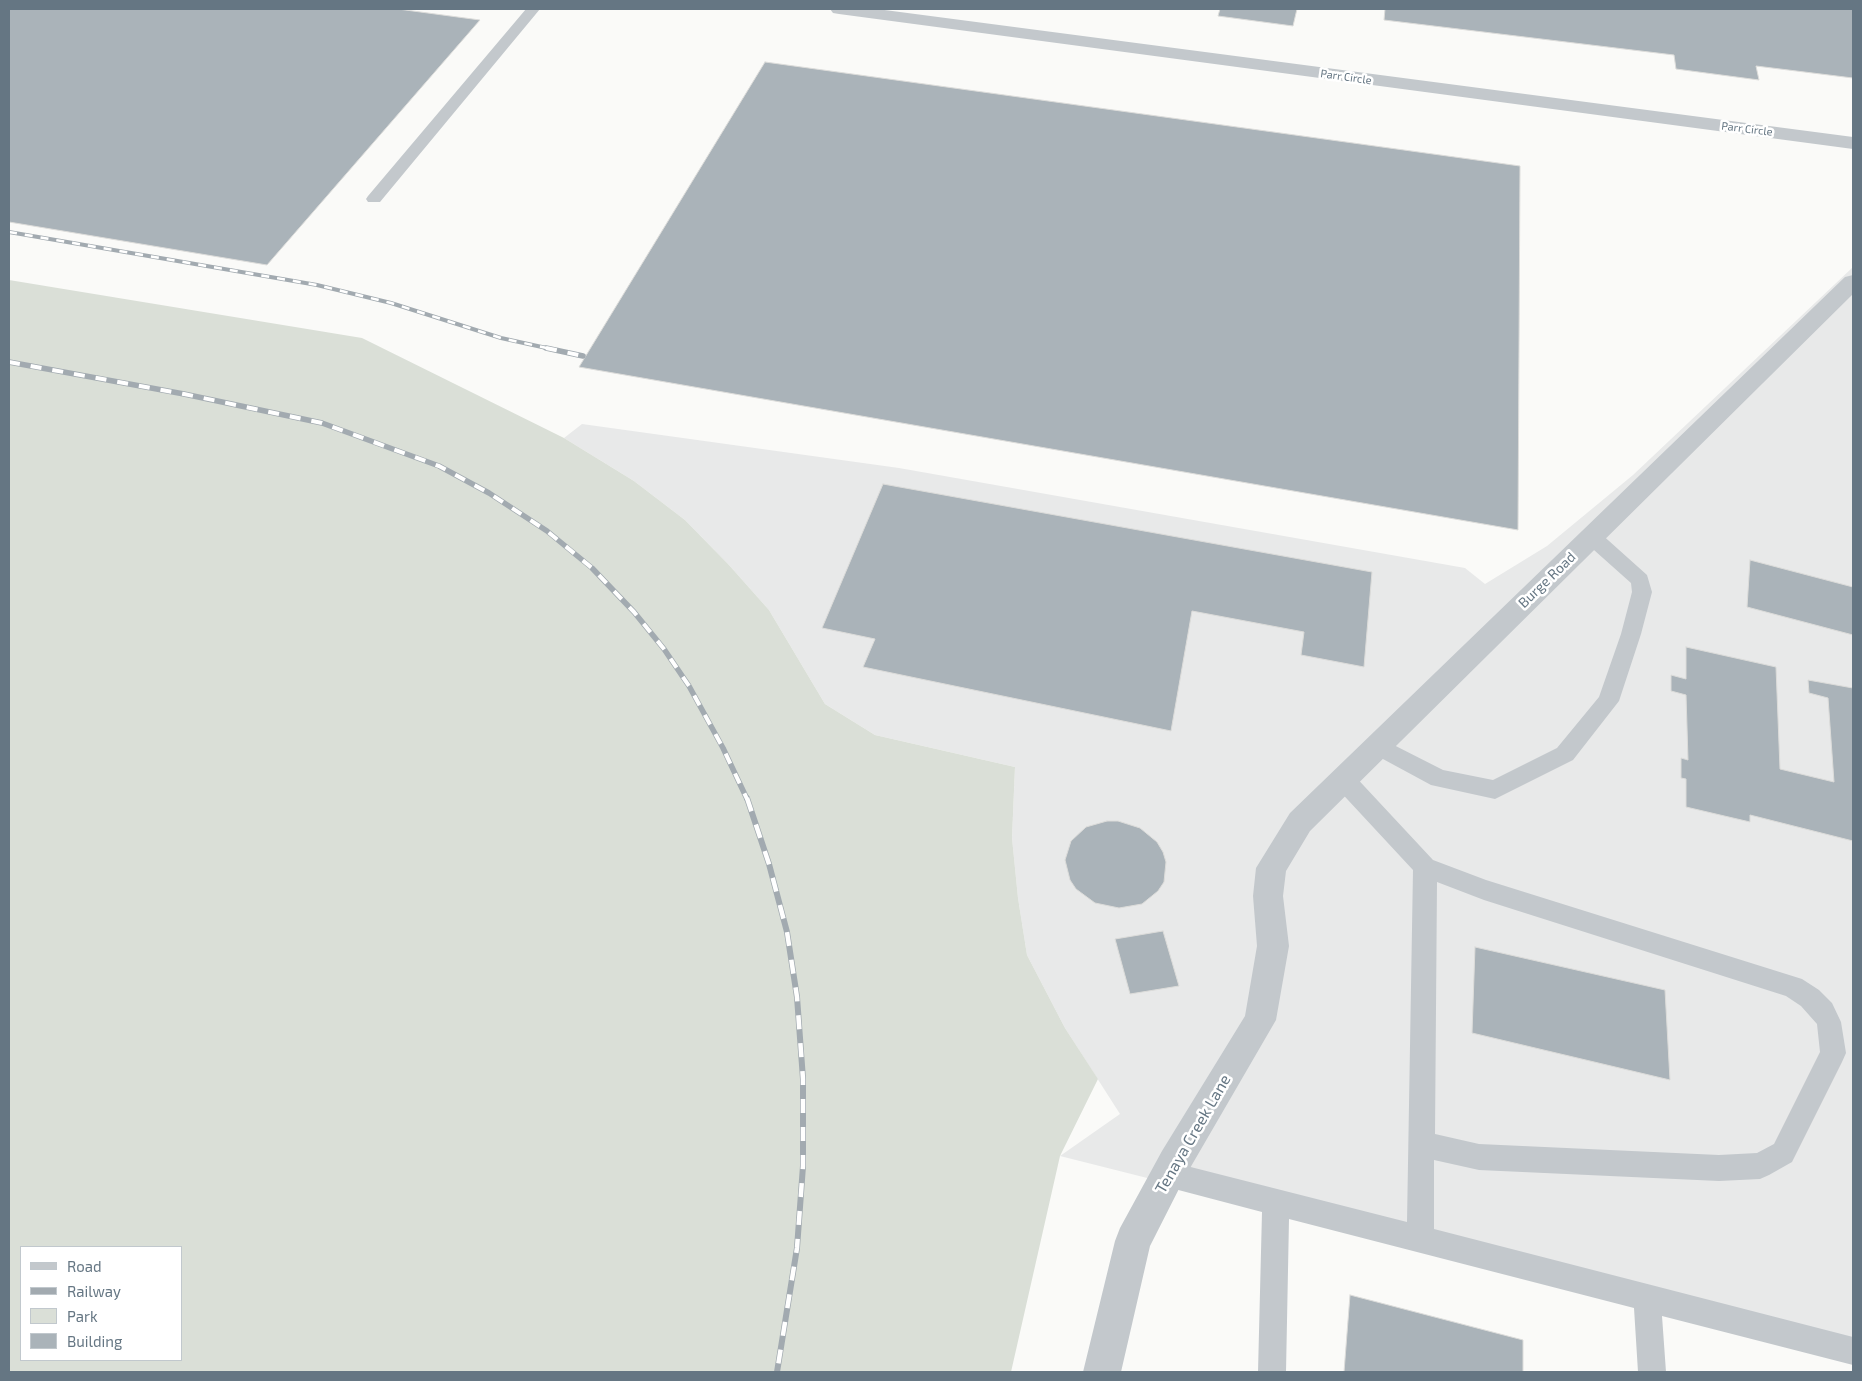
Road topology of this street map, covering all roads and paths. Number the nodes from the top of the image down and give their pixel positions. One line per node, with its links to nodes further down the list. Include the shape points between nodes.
1 (533, 9): 4 (lane)
2 (839, 9): 3 (street, Parr Circle)
3 (1853, 143)
4 (374, 199)
5 (1853, 282): 6 (street, Burge Road)
6 (1592, 537): 7 (street, Burge Road); 7 (lane, via 1640,580 1642,592 1608,701 1565,754 1495,790 1439,778)
7 (1378, 746): 8 (street, Burge Road)
8 (1343, 779): 9 (lane); 10 (street, Burge Road, via 1300,822 1271,868)
9 (1425, 867): 11 (lane); 11 (lane, via 1484,890 1793,987 1823,1010 1830,1022 1833,1053 1782,1153 1760,1166 1718,1168 1479,1157)
10 (1268, 896): 12 (street, Tenaya Creek Lane, via 1273,946 1260,1020)
11 (1422, 1144): 14 (lane)
12 (1168, 1174): 13 (lane); 17 (street, Tenaya Creek Lane, via 1133,1241)
13 (1276, 1203): 14 (lane); 18 (lane)
14 (1420, 1240): 15 (lane)
15 (1648, 1297): 16 (lane); 19 (lane)
16 (1853, 1351)
17 (1102, 1372)
18 (1272, 1372)
19 (1652, 1372)

